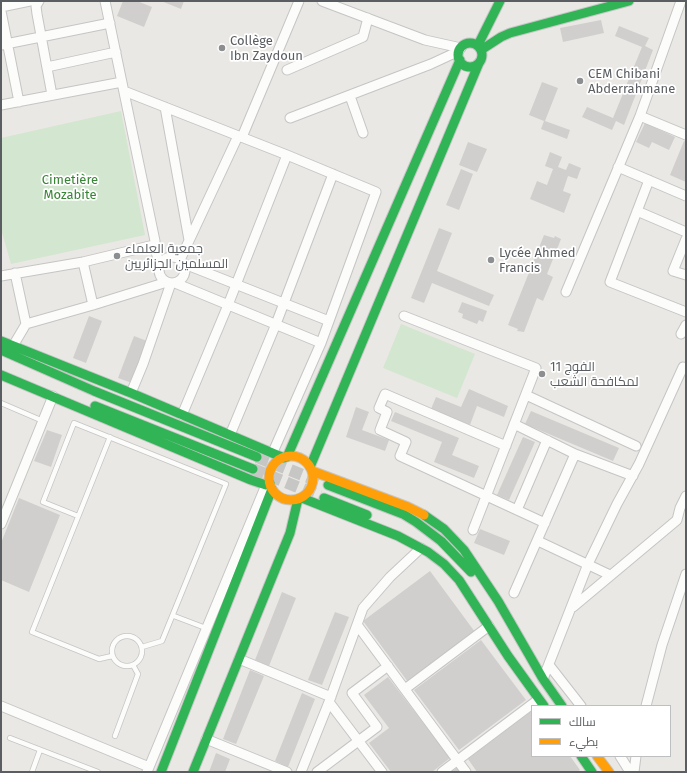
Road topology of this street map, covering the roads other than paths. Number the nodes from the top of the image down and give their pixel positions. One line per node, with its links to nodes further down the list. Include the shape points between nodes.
1 (30, 1): 9 (street)
2 (39, 1): 13 (street, via 36,6)
3 (105, 1): 12 (street)
4 (299, 1): 32 (street)
5 (322, 1): 11 (street)
6 (500, 1): 15 (main road)
7 (629, 1): 15 (main road, via 510,33)
8 (681, 1): 28 (street)
9 (1, 7)
10 (1, 11): 14 (street)
11 (368, 18): 17 (street); 20 (street, via 363,37)
12 (110, 23): 13 (street); 16 (street)
13 (41, 36): 14 (street); 19 (street)
14 (4, 44): 25 (street)
15 (480, 48): 17 (main road, via 469,43); 18 (main road, via 482,57)
16 (116, 52): 19 (street); 21 (street)
17 (460, 53): 18 (main road, via 462,63 469,66); 24 (street); 84 (main road)
18 (479, 63): 85 (main road)
19 (47, 67): 23 (street)
20 (287, 70)
21 (122, 82): 22 (street); 23 (street)
22 (124, 91): 27 (street); 42 (street)
23 (52, 95): 25 (street)
24 (350, 96): 29 (street); 30 (street)
25 (19, 102): 26 (street)
26 (1, 105)
27 (165, 107): 32 (street); 41 (street)
28 (640, 116): 31 (street); 34 (street)
29 (290, 118)
30 (363, 133)
31 (686, 135)
32 (240, 137): 33 (street); 41 (street)
33 (287, 155): 35 (street); 50 (street)
34 (618, 167): 36 (street); 51 (street)
35 (333, 174): 52 (street); 57 (street, via 376,192)
36 (649, 180): 37 (street); 38 (street)
37 (686, 196)
38 (637, 211): 39 (street); 55 (street, via 610,282)
39 (686, 232)
40 (686, 239): 48 (street, via 673,271)
41 (189, 240): 44 (street)
42 (154, 245): 43 (street); 45 (street)
43 (83, 262): 46 (street); 53 (street)
44 (181, 262): 45 (street, via 176,258 168,258); 49 (street, via 184,275 179,281); 50 (street)
45 (160, 266): 49 (street, via 161,277)
46 (15, 273): 47 (street); 58 (street)
47 (1, 275)
48 (686, 275)
49 (171, 283): 53 (street); 54 (street); 69 (street)
50 (236, 284): 52 (street); 54 (street)
51 (566, 292)
52 (283, 303): 57 (street); 59 (street)
53 (93, 305): 58 (street)
54 (228, 305): 59 (street); 73 (street)
55 (686, 312)
56 (404, 316): 70 (street, via 536,368)
57 (329, 321): 63 (street)
58 (26, 324): 64 (street)
59 (276, 324): 63 (street); 76 (street)
60 (686, 325): 61 (street)
61 (681, 334)
62 (1, 341): 64 (main road)
63 (321, 343): 81 (street)
64 (13, 346): 69 (main road)
65 (1, 350): 83 (main road)
66 (1, 368): 86 (main road)
67 (686, 368): 87 (street, via 683,367)
68 (1, 375): 71 (main road)
69 (131, 393): 73 (main road)
70 (526, 395): 75 (street); 80 (street)
71 (53, 396): 74 (street); 89 (main road)
72 (1, 403): 74 (lane)
73 (182, 415): 76 (main road)
74 (43, 421): 98 (street)
75 (514, 424): 78 (street); 79 (street)
76 (230, 435): 81 (main road)
77 (110, 437): 95 (lane); 95 (lane, via 74,423 68,437 43,502); 109 (lane, via 226,484)
78 (547, 440): 82 (street); 94 (street)
79 (506, 446): 91 (street); 91 (street, via 385,394 379,408 388,412 380,430 406,442 400,456)
80 (636, 446)
81 (273, 452): 84 (main road)
82 (575, 454): 87 (street); 97 (street)
83 (257, 457)
84 (285, 457): 85 (main road, via 298,457); 89 (main road, via 278,461 271,471)
85 (311, 469): 93 (main road, via 311,489); 107 (main road, via 408,507 429,518 444,529 464,550)
86 (253, 470)
87 (633, 476): 102 (street)
88 (323, 483): 107 (main road, via 403,514 416,522 441,541)
89 (269, 486): 93 (main road, via 281,498); 138 (street); 142 (main road)
90 (320, 496): 105 (main road, via 416,538 443,557 452,566)
91 (486, 496): 94 (street); 99 (street)
92 (686, 496): 96 (street, via 680,508)
93 (300, 498): 101 (main road, via 398,536); 115 (main road, via 290,533)
94 (517, 510): 97 (street)
95 (78, 516): 114 (lane, via 32,632 99,659)
96 (682, 520): 104 (street)
97 (546, 523): 100 (street)
98 (1, 524)
99 (473, 530)
100 (538, 540): 102 (street); 106 (street)
101 (421, 548): 105 (main road, via 444,564); 110 (street, via 390,577 363,608)
102 (588, 564): 104 (street); 108 (street)
103 (686, 574): 125 (street, via 662,645)
104 (610, 575): 108 (street)
105 (459, 580): 111 (main road)
106 (514, 593)
107 (498, 601): 119 (main road)
108 (572, 608): 116 (street)
109 (174, 616): 112 (lane); 113 (lane, via 162,641)
110 (358, 626): 118 (street); 121 (street)
111 (489, 626): 120 (street); 122 (main road)
112 (203, 627)
113 (142, 647): 114 (lane, via 137,638 126,634 116,638 111,648); 117 (lane, via 141,658)
114 (112, 656): 117 (lane, via 122,666)
115 (239, 659): 121 (street); 130 (main road)
116 (549, 665): 119 (street); 124 (street)
117 (133, 666): 128 (lane, via 138,674)
118 (388, 666): 120 (street); 131 (street, via 352,693 377,727)
119 (543, 679): 123 (main road)
120 (405, 689): 137 (street)
121 (330, 700): 131 (street); 145 (street)
122 (542, 702)
123 (561, 705)
124 (580, 705)
125 (646, 705)
126 (1, 706): 138 (street)
127 (531, 710): 137 (street)
128 (115, 736)
129 (10, 738): 132 (lane)
130 (206, 738): 143 (main road); 144 (street)
131 (358, 741): 146 (street); 147 (street)
132 (40, 750): 140 (lane); 141 (lane)
133 (582, 757): 139 (main road)
134 (598, 757): 150 (main road)
135 (621, 757): 151 (street)
136 (636, 757): 152 (street)
137 (458, 760): 148 (street); 149 (street)
138 (148, 769)
139 (590, 771)
140 (32, 772)
141 (98, 772)
142 (161, 772)
143 (193, 772)
144 (287, 772)
145 (301, 772)
146 (318, 772)
147 (382, 772)
148 (442, 772)
149 (466, 772)
150 (609, 772)
151 (630, 772)
152 (634, 772)

